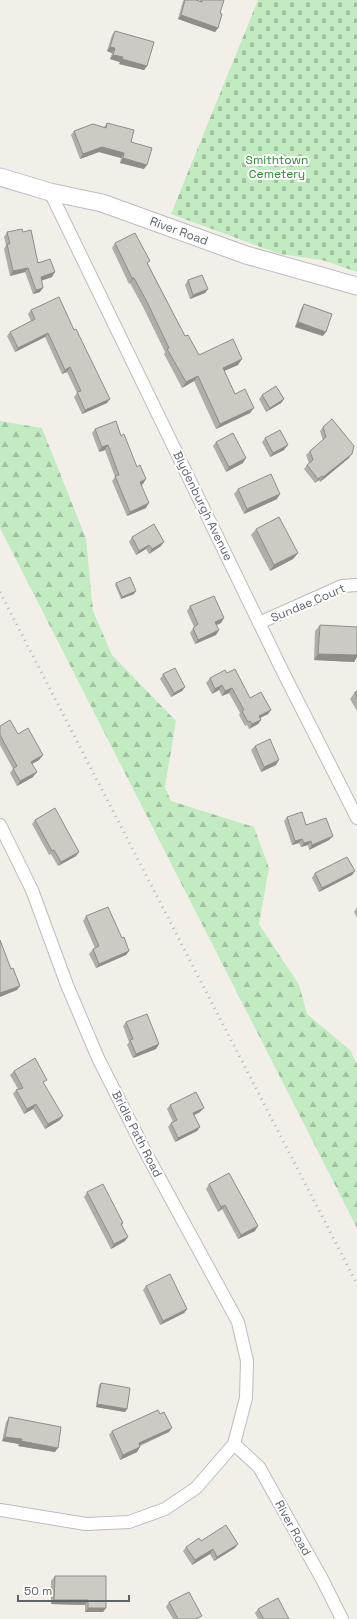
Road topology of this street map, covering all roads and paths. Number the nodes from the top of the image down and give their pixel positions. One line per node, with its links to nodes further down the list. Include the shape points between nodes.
1 (0, 177): 2 (street, River Road)
2 (50, 192): 3 (street, River Road, via 102,203 246,255); 5 (street, Blydenburgh Avenue)
3 (357, 286)
4 (357, 585): 5 (street, Sundae Court, via 342,586)
5 (259, 623): 6 (street, Blydenburgh Avenue)
6 (354, 807): 7 (street, Blydenburgh Avenue)
7 (357, 818)
8 (0, 825): 9 (street, Bridle Path Road, via 32,890 98,1058 147,1155 238,1322 247,1361 246,1398)
9 (234, 1444): 10 (street, via 196,1488 165,1509 129,1522 86,1524); 11 (street, River Road, via 259,1467)
10 (0, 1510)
11 (342, 1619)

